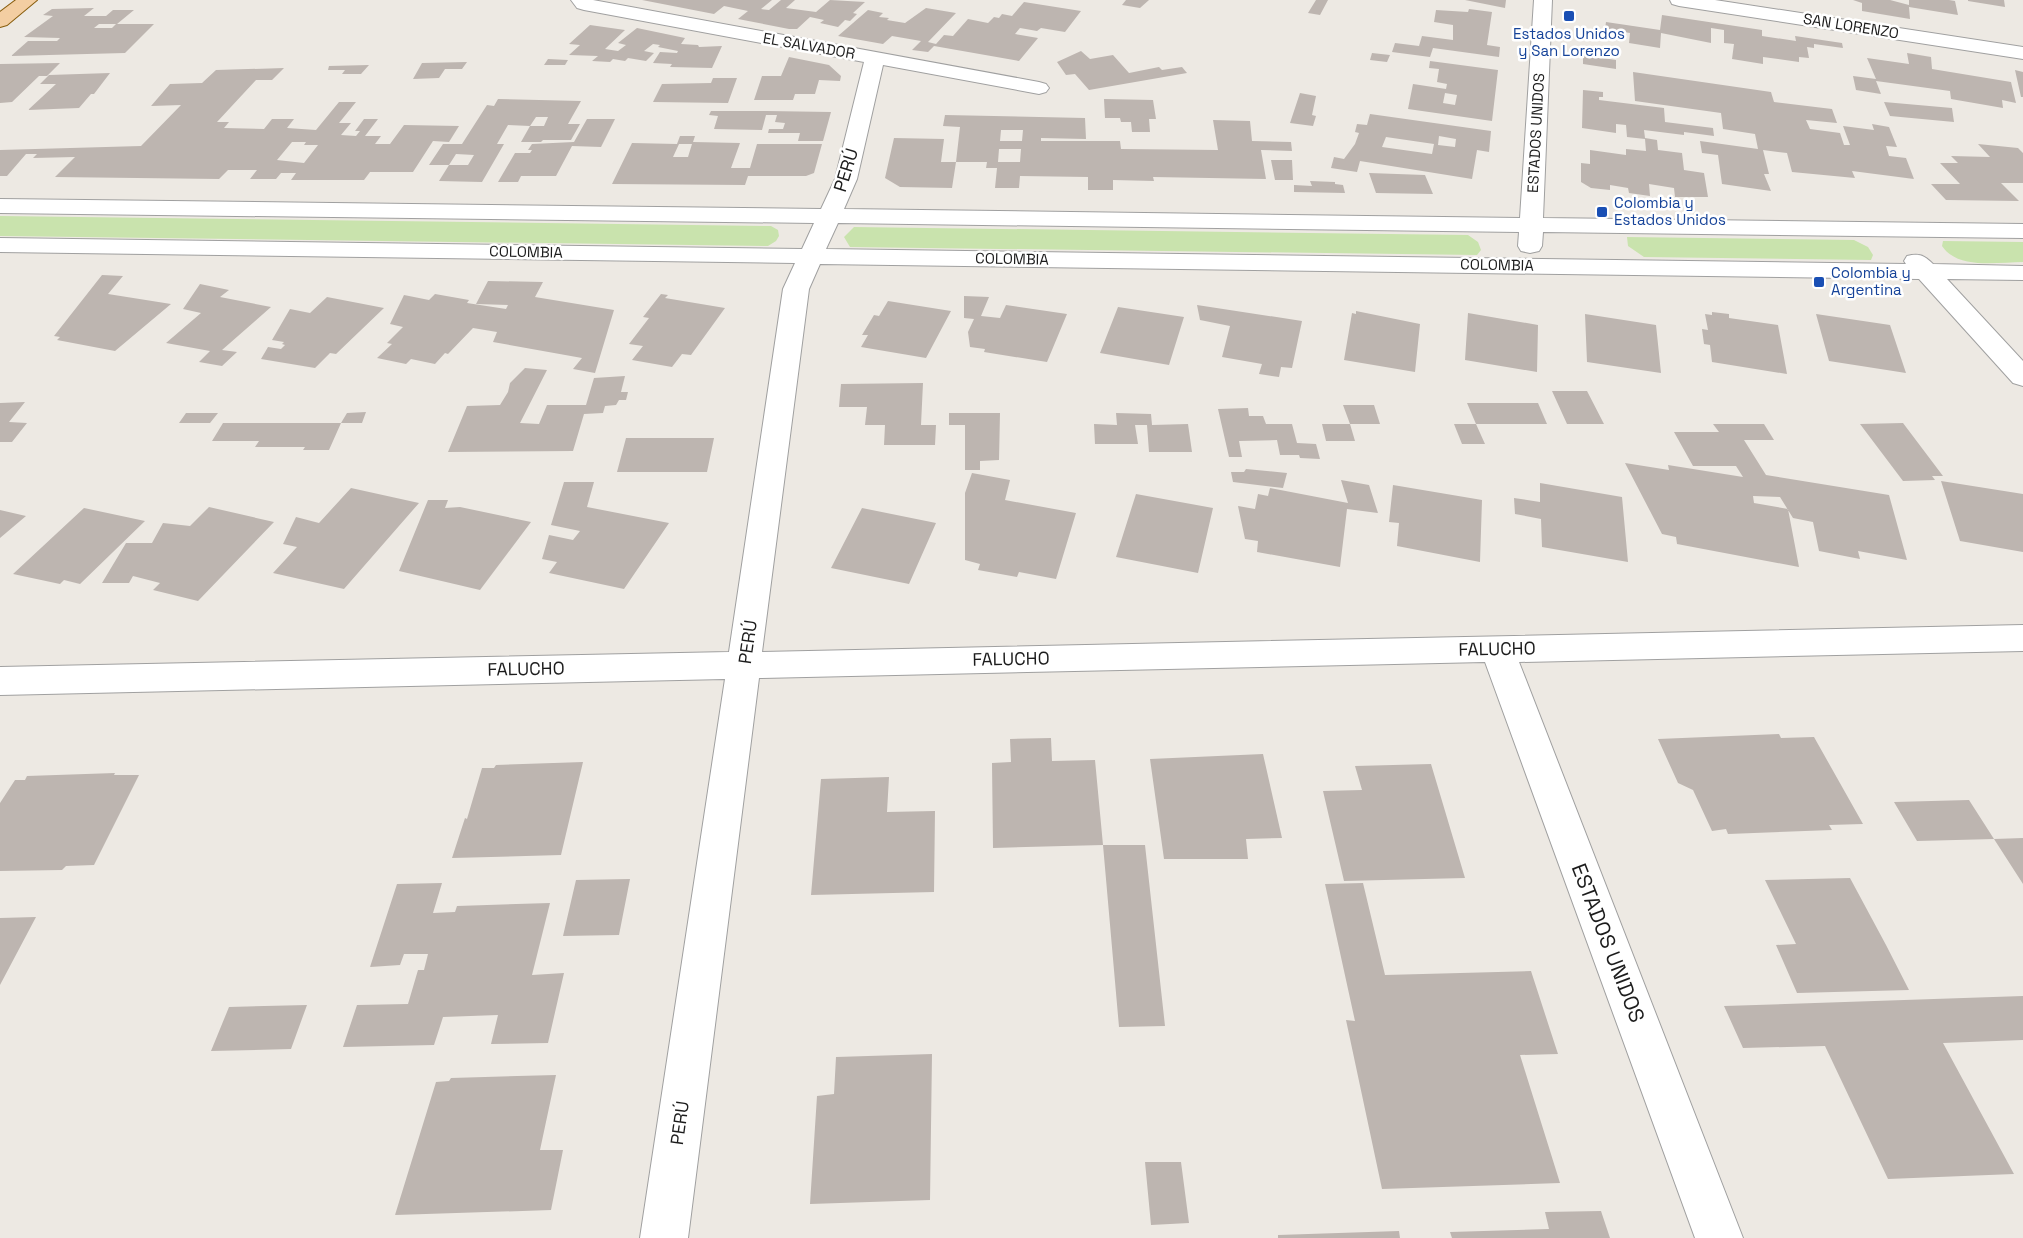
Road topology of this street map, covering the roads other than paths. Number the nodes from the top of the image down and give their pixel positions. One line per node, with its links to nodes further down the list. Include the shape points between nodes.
1 (28, 0): 5 (main road)
2 (580, 0): 7 (street, EL SALVADOR, via 584,4)
3 (1543, 0): 11 (street, ESTADOS UNIDOS)
4 (1679, 0): 6 (street, SAN LORENZO)
5 (0, 21)
6 (2023, 53)
7 (875, 58): 8 (street, EL SALVADOR); 10 (street, PERÚ, via 846,179)
8 (1039, 88)
9 (0, 206): 10 (street)
10 (830, 216): 11 (street); 15 (street, PERÚ)
11 (1531, 225): 12 (street); 16 (street, ESTADOS UNIDOS)
12 (1888, 230): 13 (street); 17 (street)
13 (2023, 231)
14 (0, 245): 15 (street, COLOMBIA)
15 (811, 256): 16 (street, COLOMBIA); 22 (street, PERÚ, via 796,289)
16 (1529, 266): 17 (street, COLOMBIA)
17 (1926, 271): 18 (street, COLOMBIA); 19 (street)
18 (2023, 273)
19 (2023, 377)
20 (2023, 638): 21 (street, FALUCHO)
21 (1497, 649): 22 (street, FALUCHO); 25 (street, ESTADOS UNIDOS)
22 (745, 664): 23 (street, FALUCHO); 24 (street, PERÚ)
23 (0, 681)
24 (664, 1238)
25 (1719, 1238)

